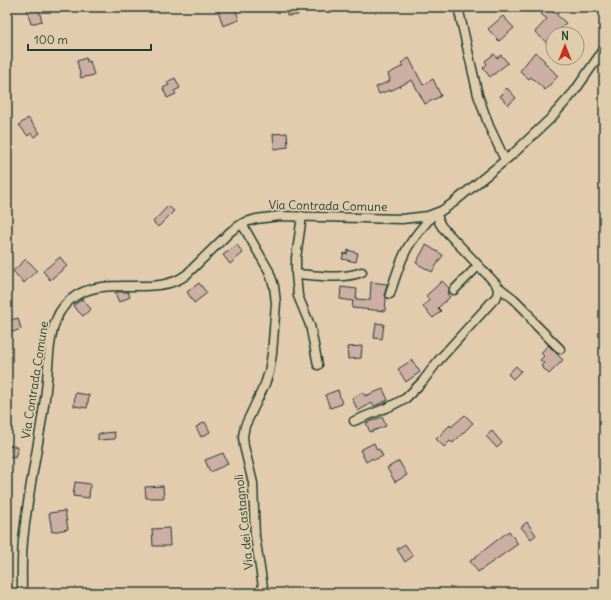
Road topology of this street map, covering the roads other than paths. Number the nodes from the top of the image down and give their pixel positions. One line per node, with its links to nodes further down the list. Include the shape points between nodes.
1 (458, 7): 3 (street, via 479,101)
2 (604, 49): 3 (street, Via Contrada Comune, via 578,88 562,106)
3 (505, 160): 4 (street, Via Contrada Comune, via 453,203)
4 (435, 214): 5 (street, Via Contrada Comune, via 394,219); 7 (street, via 442,227); 12 (street, via 408,247)
5 (302, 216): 6 (street, Via Contrada Comune, via 269,216); 9 (street)
6 (242, 224): 16 (street, Via Contrada Comune, via 179,280 91,289 71,299 56,318 25,521); 17 (street, Via dei Castagnoli, via 269,271 276,303 269,372 243,436 253,483 255,536)
7 (478, 266): 10 (street); 11 (street)
8 (362, 272): 9 (street, via 340,277)
9 (296, 274): 14 (street, via 298,296 310,325)
10 (497, 286): 13 (street, via 519,303 535,325); 15 (street, via 496,299 406,398)
11 (454, 290)
12 (390, 294)
13 (560, 349)
14 (318, 364)
15 (354, 421)
16 (22, 593)
17 (264, 593)

